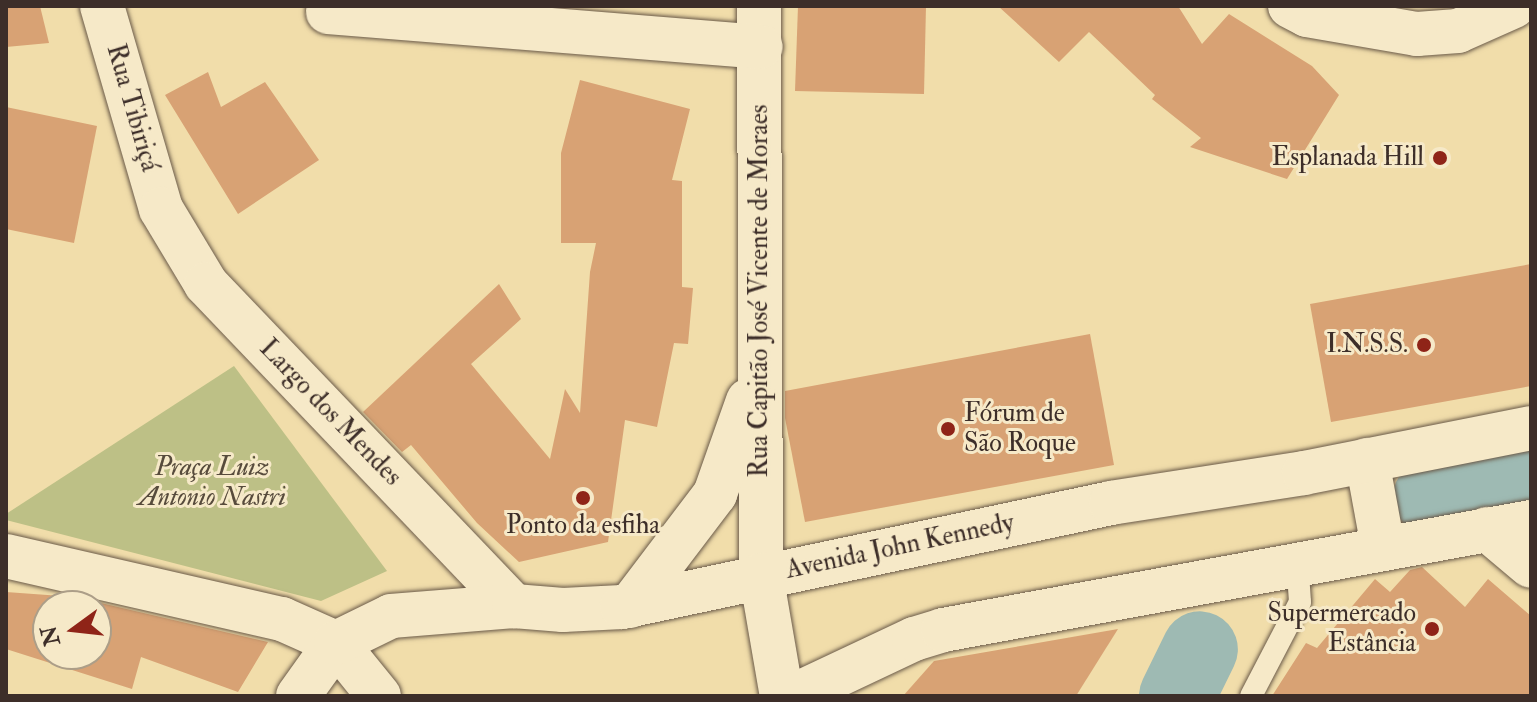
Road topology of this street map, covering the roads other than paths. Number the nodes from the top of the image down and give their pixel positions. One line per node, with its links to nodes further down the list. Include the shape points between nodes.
1 (102, 6): 6 (main road, Rua Tibiriçá)
2 (1290, 6): 3 (main road, via 1307,15 1417,34 1458,31)
3 (1514, 6)
4 (328, 12): 5 (main road)
5 (760, 27): 7 (main road, Rua Capitão José Vicente de Moraes)
6 (161, 209): 17 (main road, Largo dos Mendes, via 206,284)
7 (760, 369): 16 (main road, Rua Capitão José Vicente de Moraes); 18 (main road, via 715,494)
8 (1531, 428): 9 (main road, Avenida John Kennedy)
9 (1367, 460): 12 (main road); 16 (main road, Avenida John Kennedy, via 1111,503)
10 (1531, 522): 11 (main road)
11 (1487, 529): 12 (main road); 15 (main road)
12 (1383, 547): 14 (main road)
13 (6, 556): 19 (main road, via 282,619)
14 (1297, 563): 23 (main road, via 943,630); 24 (lane, via 1300,602)
15 (1531, 566)
16 (761, 575): 18 (main road, Avenida John Kennedy); 22 (main road, Rua Capitão José Vicente de Moraes)
17 (514, 606): 18 (main road, Avenida John Kennedy); 19 (main road, Avenida John Kennedy, via 391,616)
18 (630, 606)
19 (336, 643): 20 (main road, Avenida John Kennedy); 21 (main road)
20 (298, 696)
21 (379, 696)
22 (782, 696)
23 (793, 696)
24 (1251, 696)

